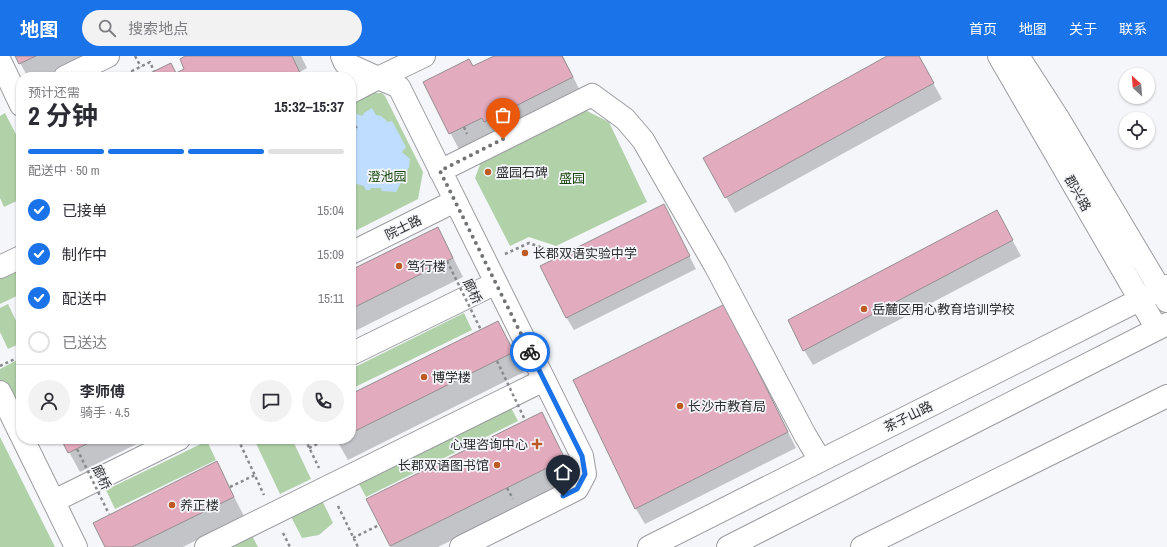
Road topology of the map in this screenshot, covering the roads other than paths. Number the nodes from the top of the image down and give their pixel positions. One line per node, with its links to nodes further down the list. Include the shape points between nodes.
1 (108, 56): 7 (main road)
2 (342, 56): 8 (main road, via 345,63)
3 (424, 56): 8 (main road)
4 (999, 56): 18 (main road, 郡兴路)
5 (1018, 56): 17 (main road, 郡兴路)
6 (0, 62): 10 (main road)
7 (75, 72)
8 (378, 78): 9 (main road); 11 (main road, via 399,87)
9 (356, 89)
10 (16, 93)
11 (440, 171): 12 (main road); 27 (main road, via 592,95 625,119 643,140 716,267)
12 (455, 201): 13 (main road, 院士路); 16 (main road)
13 (356, 250)
14 (16, 259): 15 (main road)
15 (0, 267)
16 (496, 283): 20 (main road); 21 (main road)
17 (1165, 292): 18 (main road, 茶子山路)
18 (1140, 300): 19 (main road, 郡兴路); 27 (main road, 茶子山路)
19 (1162, 326): 33 (main road)
20 (356, 352)
21 (544, 380): 30 (main road); 31 (main road, via 582,456 585,474 577,489)
22 (0, 392): 24 (main road)
23 (1167, 396): 34 (main road)
24 (16, 419)
25 (26, 444): 28 (main road)
26 (169, 444): 28 (main road)
27 (820, 460): 32 (main road, 茶子山路)
28 (54, 501): 29 (main road)
29 (76, 547)
30 (206, 547)
31 (461, 547)
32 (649, 547)
33 (728, 547)
34 (862, 547)

